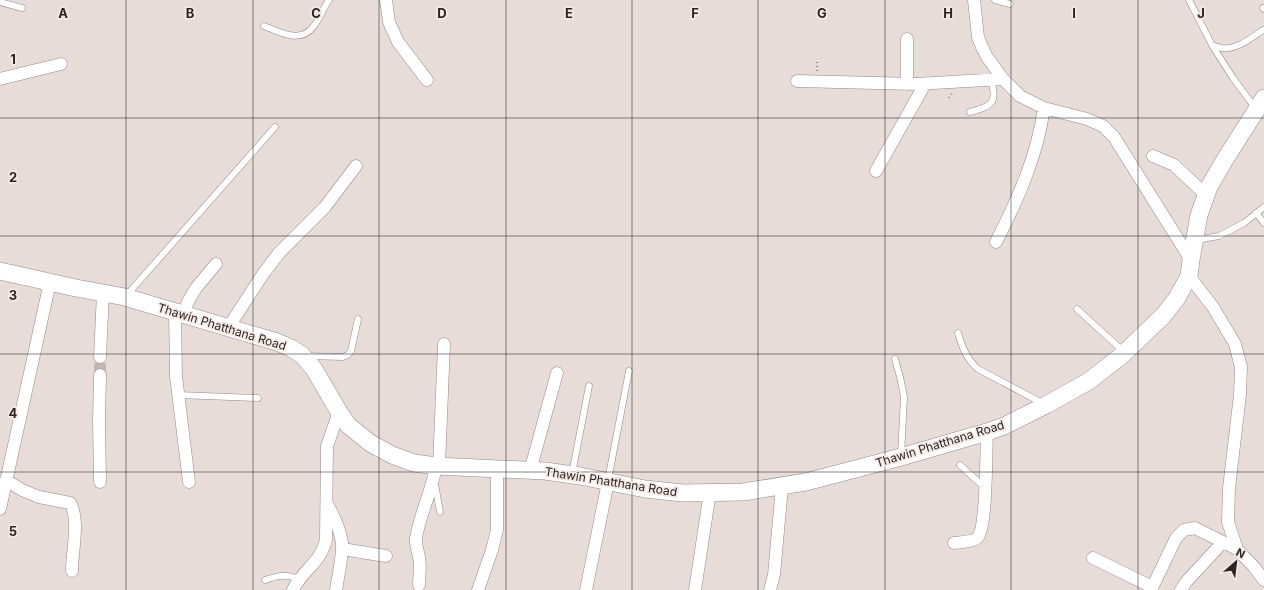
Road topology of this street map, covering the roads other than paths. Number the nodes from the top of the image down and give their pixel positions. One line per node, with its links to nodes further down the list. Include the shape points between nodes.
1 (329, 0): 9 (lane, via 313,28 302,36 287,35)
2 (386, 0): 16 (street, via 389,22 398,42)
3 (974, 0): 15 (street, via 978,37)
4 (995, 0): 7 (lane)
5 (1188, 0): 12 (lane)
6 (0, 2): 8 (lane)
7 (1010, 4)
8 (22, 8)
9 (264, 26)
10 (1263, 30): 12 (lane, via 1233,47 1221,48)
11 (907, 40): 18 (street)
12 (1212, 45): 20 (lane, via 1233,78)
13 (61, 64): 14 (street)
14 (0, 78)
15 (997, 79): 19 (street); 21 (street, via 1020,96); 22 (lane, via 994,98 986,107)
16 (427, 80)
17 (797, 81): 18 (street)
18 (907, 84): 19 (street)
19 (925, 84): 26 (street)
20 (1260, 104): 27 (street, Thawin Phatthana Road)
21 (1044, 108): 32 (street, via 1035,151 1016,204); 34 (street, via 1087,119 1103,126 1114,137)
22 (970, 112)
23 (275, 127): 38 (lane)
24 (1153, 156): 27 (street, via 1174,165)
25 (356, 166): 42 (street, via 325,207 279,253)
26 (876, 171)
27 (1206, 194): 31 (street, Thawin Phatthana Road)
28 (1264, 207): 29 (lane)
29 (1256, 213): 30 (lane); 31 (lane, via 1244,223 1219,236)
30 (1264, 223)
31 (1194, 241): 34 (street, Thawin Phatthana Road)
32 (996, 242)
33 (216, 264): 40 (street)
34 (1190, 268): 45 (street, Thawin Phatthana Road, via 1177,298 1163,316); 77 (street, via 1235,344 1241,367 1228,522)
35 (0, 271): 36 (street, Thawin Phatthana Road)
36 (50, 282): 37 (street, Thawin Phatthana Road); 64 (street)
37 (103, 293): 38 (street, Thawin Phatthana Road); 47 (street)
38 (125, 297): 40 (street, Thawin Phatthana Road)
39 (1077, 309): 45 (lane)
40 (179, 314): 42 (street, Thawin Phatthana Road); 53 (street, via 176,376)
41 (358, 319): 46 (lane, via 348,355)
42 (228, 328): 46 (street, Thawin Phatthana Road, via 277,342)
43 (958, 333): 55 (lane, via 963,350 978,369)
44 (444, 344): 61 (street)
45 (1125, 352): 55 (street, Thawin Phatthana Road, via 1089,381)
46 (302, 355): 56 (street, Thawin Phatthana Road, via 314,369)
47 (100, 357)
48 (895, 359): 58 (lane, via 904,397)
49 (629, 371): 67 (lane)
50 (557, 373): 62 (street)
51 (100, 375): 65 (street)
52 (589, 386): 63 (lane)
53 (178, 395): 54 (lane); 66 (street)
54 (258, 398)
55 (1046, 405): 57 (street, Thawin Phatthana Road)
56 (339, 412): 61 (street, Thawin Phatthana Road, via 348,425 370,443 392,455); 71 (street, via 327,446)
57 (987, 432): 58 (street, Thawin Phatthana Road); 69 (street)
58 (901, 457): 68 (street, Thawin Phatthana Road)
59 (960, 464): 69 (lane)
60 (497, 469): 61 (street, Thawin Phatthana Road); 62 (street, Thawin Phatthana Road); 89 (street, via 497,530)
61 (436, 470): 73 (lane); 85 (street, via 416,539)
62 (530, 470): 63 (street, Thawin Phatthana Road)
63 (572, 475): 67 (street, Thawin Phatthana Road)
64 (6, 480): 72 (street); 81 (street, via 39,497 70,502 76,518)
65 (100, 482)
66 (189, 482)
67 (608, 482): 70 (street, Thawin Phatthana Road, via 675,492); 90 (street)
68 (782, 487): 70 (street, Thawin Phatthana Road, via 743,492); 92 (street, via 774,575)
69 (985, 488): 75 (street, via 982,524 977,538)
70 (710, 492): 91 (street)
71 (326, 503): 76 (street, via 340,532); 82 (street, via 324,549)
72 (0, 509)
73 (440, 512)
74 (1223, 542): 77 (street); 86 (street, via 1195,528 1184,530 1176,538); 93 (street)
75 (954, 543)
76 (342, 549): 78 (street); 88 (street)
77 (1237, 549): 80 (street)
78 (386, 556)
79 (1093, 558): 86 (street)
80 (1259, 565): 84 (street)
81 (72, 571)
82 (300, 579): 83 (lane, via 281,575); 87 (street)
83 (265, 580)
84 (1264, 580)
85 (419, 585)
86 (1151, 588)
87 (293, 590)
88 (336, 590)
89 (478, 590)
90 (586, 590)
91 (695, 590)
92 (770, 590)
93 (1181, 590)

